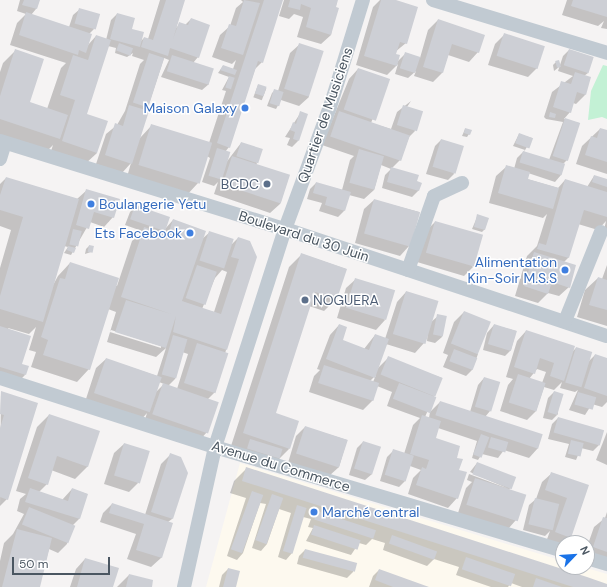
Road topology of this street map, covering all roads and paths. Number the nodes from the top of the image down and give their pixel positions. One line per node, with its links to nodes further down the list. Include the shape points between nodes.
1 (363, 0): 7 (street, Quartier de Musiciens, via 330,106)
2 (433, 0): 3 (street)
3 (607, 53)
4 (2, 142): 5 (street); 7 (street, Boulevard du 30 Juin)
5 (0, 159)
6 (462, 183): 9 (street, via 434,196)
7 (285, 229): 9 (street, Boulevard du 30 Juin); 13 (street, Quartier de Musiciens)
8 (601, 232): 10 (street)
9 (408, 270): 10 (street, Boulevard du 30 Juin)
10 (565, 321): 11 (street, Boulevard du 30 Juin)
11 (607, 336)
12 (0, 378): 13 (street, Avenue du Commerce)
13 (215, 447): 14 (street, Avenue du Commerce); 17 (street, Quartier de Musiciens)
14 (555, 549)
15 (595, 560): 16 (street)
16 (607, 564)
17 (184, 587)

